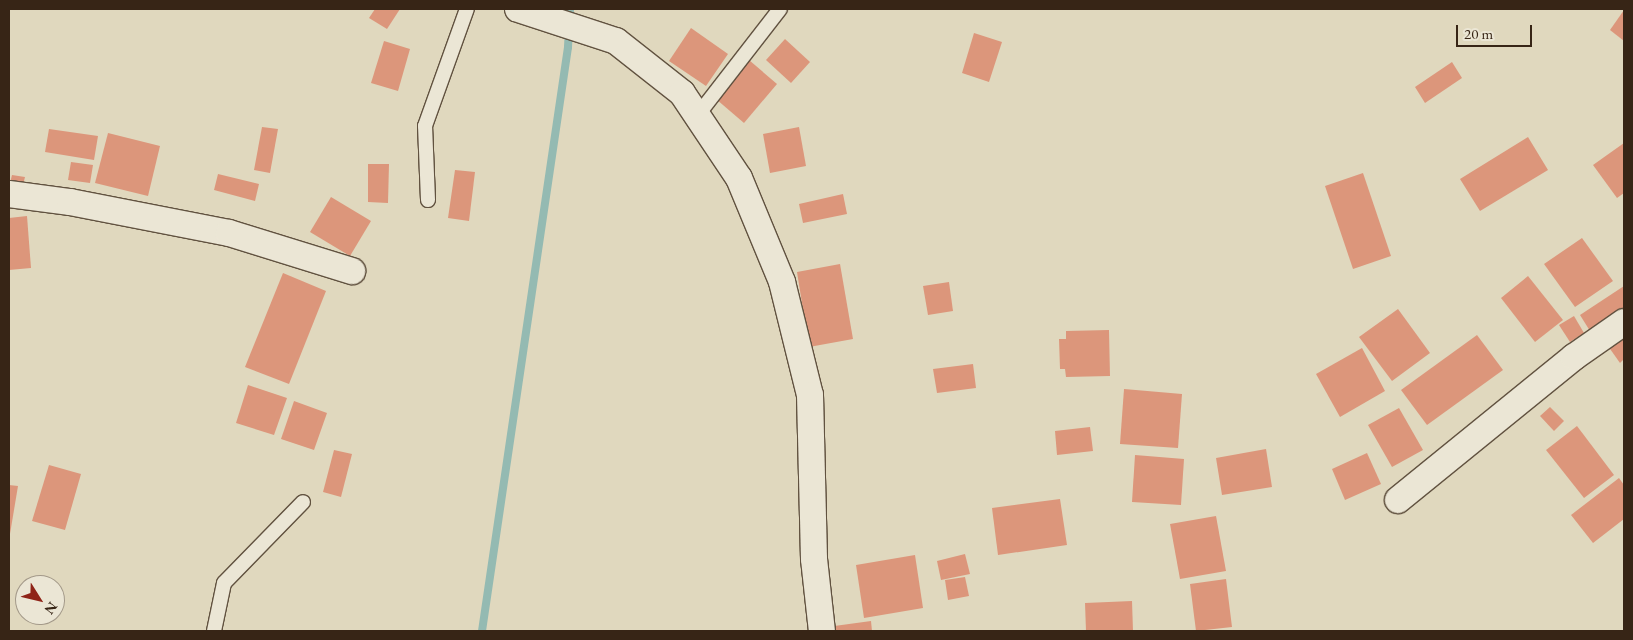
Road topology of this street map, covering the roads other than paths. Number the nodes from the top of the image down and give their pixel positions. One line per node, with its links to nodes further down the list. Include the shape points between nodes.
1 (467, 9): 6 (lane, via 426,126)
2 (518, 9): 4 (street, via 616,41 682,93)
3 (780, 9): 4 (lane)
4 (697, 116): 12 (street, via 739,178 782,282 808,386 814,559)
5 (9, 194): 7 (street, via 70,202 229,233)
6 (428, 200)
7 (352, 271)
8 (1624, 322): 9 (street, via 1574,357)
9 (1398, 500)
10 (303, 502): 11 (lane, via 224,583)
11 (214, 631)
12 (822, 631)

